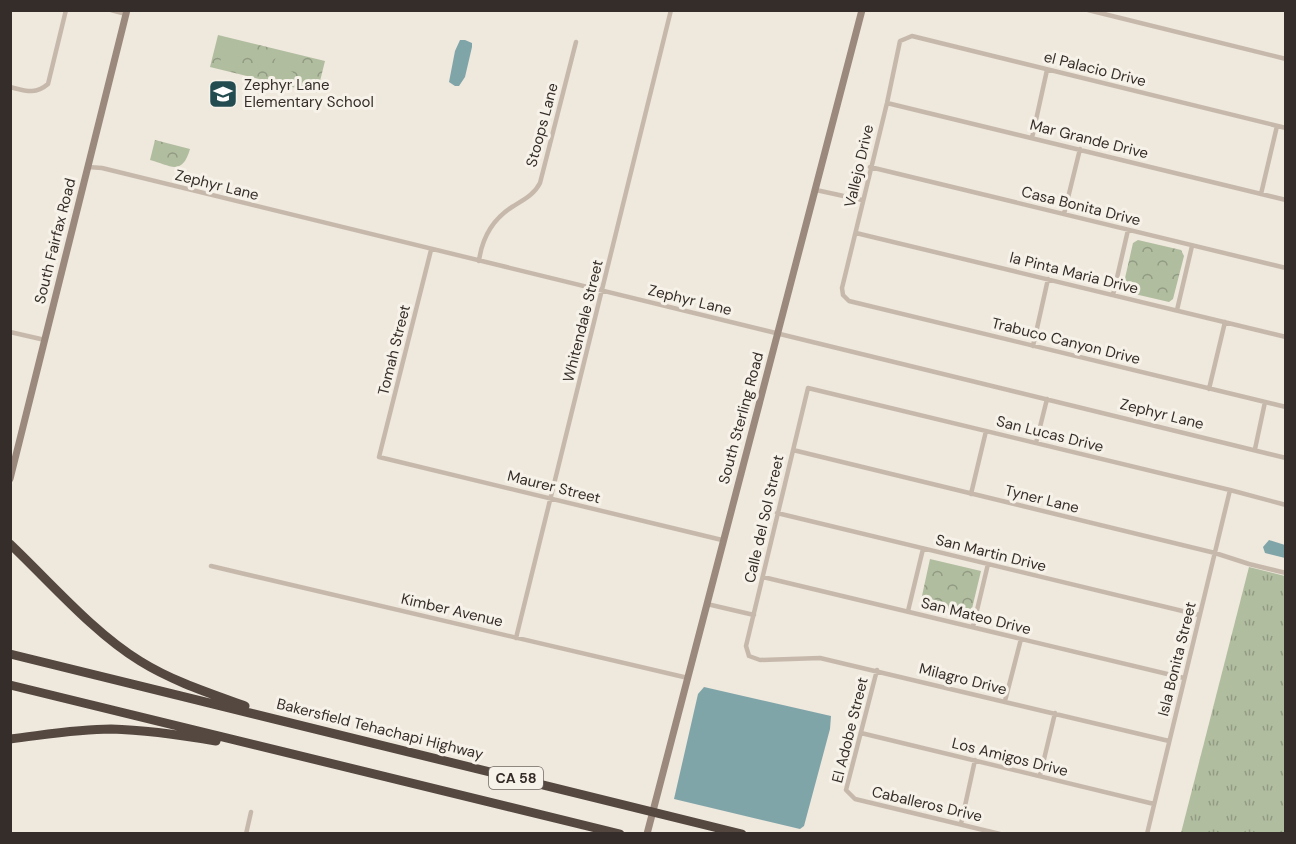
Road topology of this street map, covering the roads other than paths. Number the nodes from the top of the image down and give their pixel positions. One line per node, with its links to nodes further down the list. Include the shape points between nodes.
1 (66, 10): 13 (street, via 48,84 31,93)
2 (111, 10): 7 (street)
3 (671, 10): 33 (street, Whitendale Street)
4 (862, 10): 21 (street, South Sterling Road)
5 (1088, 10): 8 (street)
6 (1116, 10): 8 (street)
7 (126, 12): 19 (street, South Fairfax Road)
8 (1115, 17): 11 (street)
9 (900, 41): 12 (street, el Palacio Drive, via 912,36); 14 (street, Vallejo Drive)
10 (576, 42): 30 (street, Stoops Lane, via 540,183 533,194 491,226)
11 (1286, 59)
12 (1047, 70): 15 (street, el Palacio Drive); 17 (street)
13 (10, 87)
14 (887, 102): 17 (street, Mar Grande Drive); 20 (street, Vallejo Drive)
15 (1276, 126): 16 (street, el Palacio Drive); 22 (street)
16 (1286, 128)
17 (1032, 138): 18 (street, Mar Grande Drive)
18 (1080, 150): 22 (street, Mar Grande Drive); 25 (street)
19 (88, 166): 29 (street, Zephyr Lane); 41 (street, South Fairfax Road)
20 (870, 167): 23 (street, Vallejo Drive); 25 (street, Casa Bonita Drive)
21 (816, 190): 23 (street); 39 (street, South Sterling Road)
22 (1261, 194): 24 (street, Mar Grande Drive)
23 (862, 200): 27 (street, Vallejo Drive)
24 (1286, 200)
25 (1064, 214): 26 (street, Casa Bonita Drive)
26 (1128, 230): 28 (street, Casa Bonita Drive); 35 (street)
27 (856, 233): 32 (street, la Pinta Maria Drive); 34 (street, Vallejo Drive)
28 (1192, 246): 31 (street, Casa Bonita Drive); 36 (street)
29 (431, 250): 30 (street, Zephyr Lane); 52 (street, Tomah Street)
30 (479, 261): 33 (street, Zephyr Lane)
31 (1286, 268)
32 (1048, 279): 35 (street, la Pinta Maria Drive); 42 (street)
33 (603, 291): 39 (street, Zephyr Lane); 57 (street, Whitendale Street)
34 (843, 295): 42 (street, Trabuco Canyon Drive, via 849,301)
35 (1113, 295): 36 (street, la Pinta Maria Drive)
36 (1177, 310): 37 (street, la Pinta Maria Drive)
37 (1225, 322): 40 (street, la Pinta Maria Drive); 44 (street)
38 (10, 332): 41 (street)
39 (777, 334): 45 (street, Zephyr Lane); 60 (street, South Sterling Road)
40 (1286, 337)
41 (45, 340): 54 (street, South Fairfax Road)
42 (1033, 346): 44 (street, Trabuco Canyon Drive)
43 (808, 388): 48 (street, San Lucas Drive); 51 (street, Calle del Sol Street)
44 (1209, 389): 46 (street, Trabuco Canyon Drive)
45 (1047, 399): 49 (street); 50 (street, Zephyr Lane)
46 (1265, 402): 47 (street, Trabuco Canyon Drive); 50 (street)
47 (1286, 407)
48 (986, 431): 49 (street, San Lucas Drive); 56 (street)
49 (1036, 443): 55 (street, San Lucas Drive)
50 (1255, 449): 53 (street, Zephyr Lane)
51 (793, 450): 56 (street, Tyner Lane); 59 (street, Calle del Sol Street)
52 (379, 457): 57 (street, Maurer Street)
53 (1286, 458)
54 (10, 479)
55 (1230, 490): 58 (street, San Lucas Drive); 63 (street, Isla Bonita Street)
56 (971, 494): 63 (street, Tyner Lane)
57 (551, 499): 60 (street, Maurer Street); 73 (street, Whitendale Street)
58 (1286, 505)
59 (777, 513): 62 (street, San Martin Drive); 67 (street, Calle del Sol Street)
60 (723, 540): 68 (street, South Sterling Road)
61 (10, 544): 83 (highway, via 109,638 139,660 189,685)
62 (923, 549): 64 (street, San Martin Drive); 69 (street)
63 (1215, 553): 66 (street, Tyner Lane); 71 (street, Isla Bonita Street)
64 (988, 564): 71 (street, San Martin Drive); 72 (street)
65 (212, 566): 73 (street, Kimber Avenue)
66 (1286, 573)
67 (763, 577): 69 (street, San Mateo Drive); 70 (street, Calle del Sol Street)
68 (707, 604): 70 (street); 78 (street, South Sterling Road)
69 (908, 611): 72 (street, San Mateo Drive)
70 (754, 615): 76 (street, Calle del Sol Street, via 746,646)
71 (1199, 615): 79 (street, Isla Bonita Street)
72 (973, 627): 74 (street, San Mateo Drive)
73 (516, 638): 78 (street, Kimber Avenue)
74 (1021, 639): 79 (street, San Mateo Drive); 81 (street)
75 (10, 654): 83 (highway, Bakersfield Tehachapi Highway / CA 58)
76 (749, 656): 77 (street, Milagro Drive, via 760,660 820,658)
77 (877, 670): 81 (street, Milagro Drive); 84 (street, El Adobe Street)
78 (688, 678): 96 (street, South Sterling Road)
79 (1184, 678): 86 (street, Isla Bonita Street)
80 (10, 685): 87 (highway, CA 58)
81 (1005, 701): 82 (street, Milagro Drive)
82 (1055, 713): 86 (street, Milagro Drive); 89 (street)
83 (290, 722): 97 (highway, Bakersfield Tehachapi Highway / CA 58)
84 (861, 733): 88 (street, Los Amigos Drive); 90 (street, El Adobe Street, via 846,790)
85 (10, 739): 87 (highway, via 87,730 131,730 183,735)
86 (1169, 741): 91 (street, Isla Bonita Street)
87 (310, 758): 95 (highway, CA 58)
88 (975, 760): 89 (street, Los Amigos Drive); 93 (street)
89 (1040, 776): 91 (street, Los Amigos Drive)
90 (849, 795): 93 (street, Caballeros Drive)
91 (1154, 804): 99 (street, Isla Bonita Street)
92 (251, 812): 94 (street)
93 (961, 824): 98 (street, Caballeros Drive)
94 (246, 834)
95 (620, 834)
96 (646, 834)
97 (742, 834)
98 (1000, 834)
99 (1147, 834)

